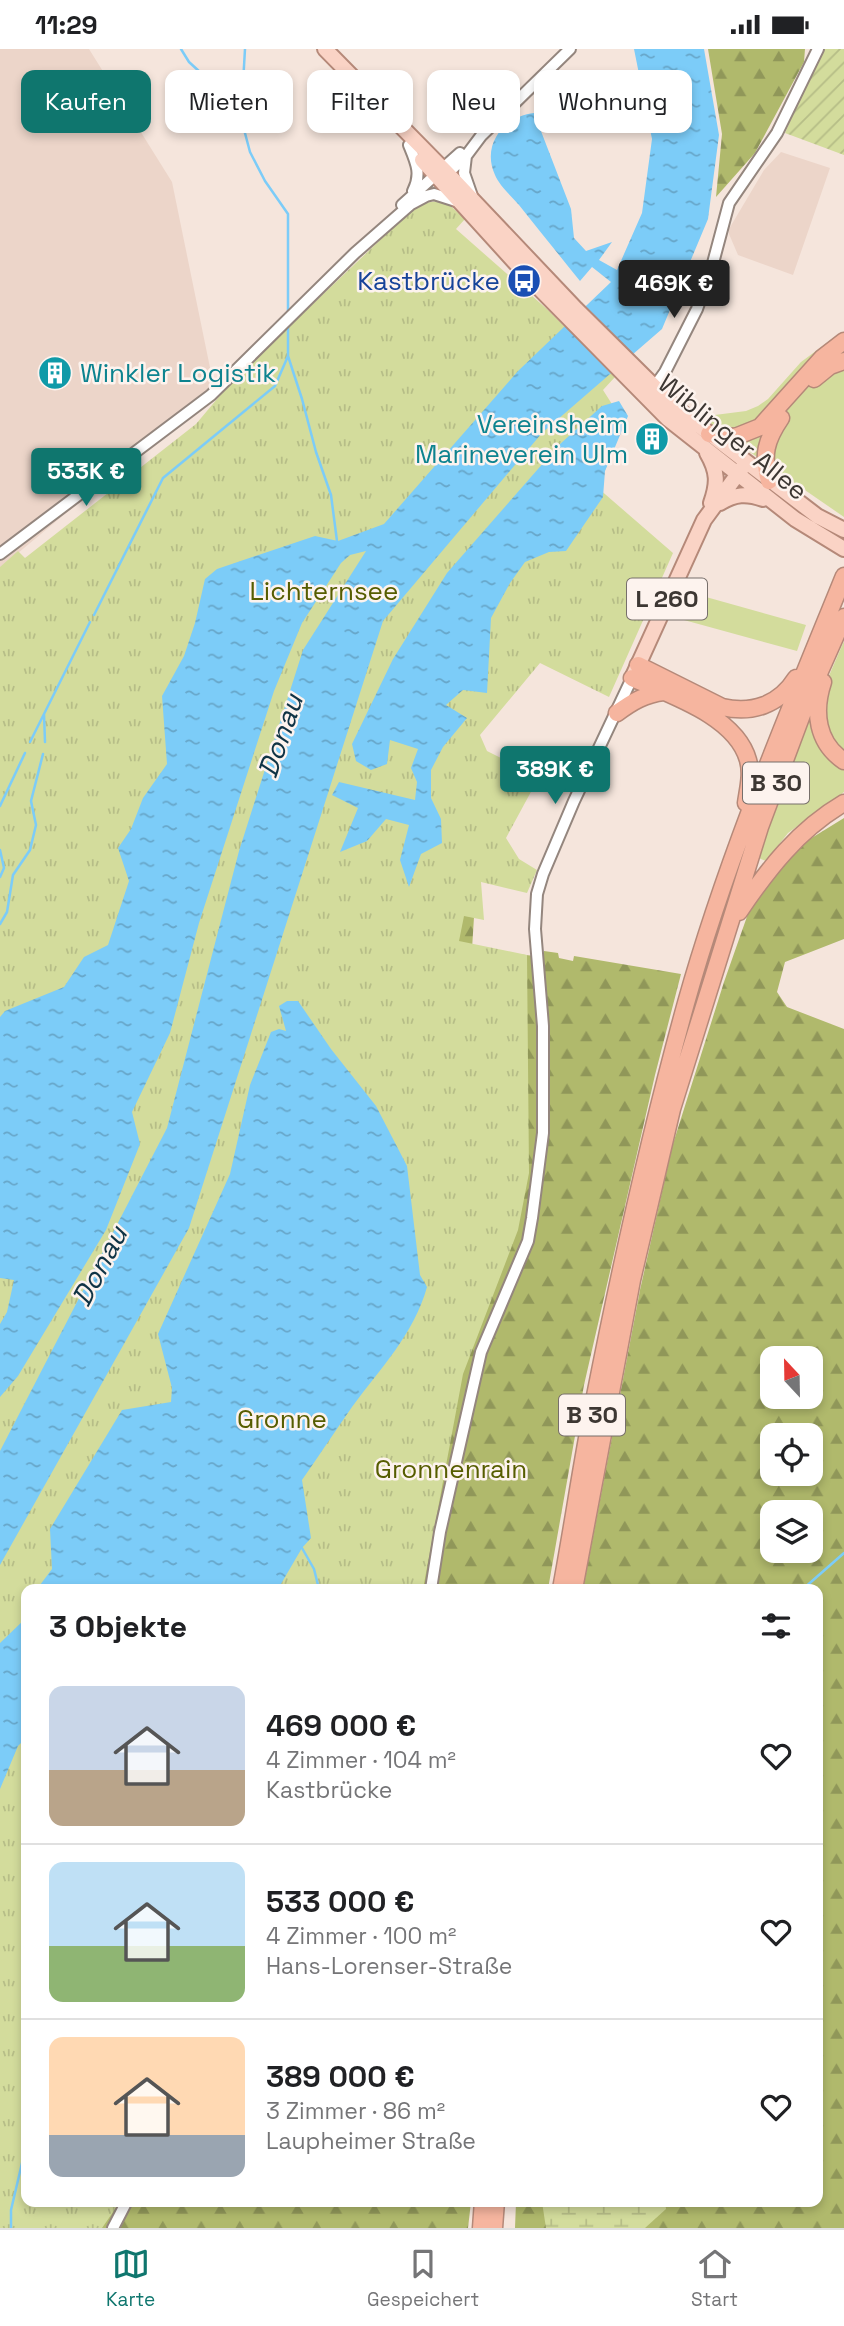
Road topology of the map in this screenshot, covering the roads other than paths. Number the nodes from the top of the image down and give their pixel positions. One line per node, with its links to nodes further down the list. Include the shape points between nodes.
1 (325, 49): 4 (main road)
2 (570, 49): 7 (street)
3 (818, 49): 16 (street, via 777,133 729,202 697,309)
4 (345, 70)
5 (399, 133): 8 (main road)
6 (403, 133): 10 (main road)
7 (479, 138): 9 (street); 10 (street)
8 (409, 145): 10 (main road); 11 (street, via 419,171)
9 (466, 156): 10 (street); 12 (street)
10 (441, 174): 11 (street); 12 (main road)
11 (411, 195): 13 (street)
12 (467, 202): 13 (street, via 426,196); 16 (main road)
13 (375, 235): 25 (street, via 211,395)
14 (844, 341): 17 (highway, via 822,358 760,427 735,437)
15 (844, 361): 19 (highway, via 818,374 771,433 764,453)
16 (650, 392): 17 (main road, Wiblinger Allee); 17 (main road)
17 (704, 437): 18 (main road, Wiblinger Allee); 22 (main road, via 718,481)
18 (742, 469): 19 (main road, Wiblinger Allee); 20 (main road); 21 (main road, Wiblinger Allee)
19 (769, 481): 23 (main road, Wiblinger Allee)
20 (715, 506): 21 (main road, via 743,494); 22 (main road, L 260)
21 (777, 506): 24 (main road, Wiblinger Allee)
22 (704, 520): 30 (main road, L 260)
23 (844, 530)
24 (844, 549)
25 (0, 554)
26 (844, 576): 29 (highway, B 30)
27 (844, 617): 28 (highway, B 30)
28 (833, 641): 33 (highway, via 817,716 824,740); 36 (highway, B 30, via 765,814)
29 (812, 653): 30 (highway, via 788,691 751,710 722,708); 35 (highway, B 30)
30 (635, 672): 31 (highway); 32 (street)
31 (664, 692): 32 (highway, via 641,697); 35 (highway, via 721,721 742,747 750,783)
32 (617, 713): 37 (street, via 537,894 543,1133 532,1218 528,1241 481,1352)
33 (844, 761)
34 (844, 803): 36 (highway, via 790,845)
35 (741, 837): 38 (highway, B 30, via 687,1002 626,1242)
36 (728, 929): 39 (highway, B 30, via 672,1109 650,1202)
37 (432, 1584)
38 (562, 1584)
39 (575, 1584)
40 (124, 2207): 43 (street)
41 (483, 2207): 44 (highway)
42 (496, 2207): 45 (highway)
43 (113, 2228)
44 (481, 2228)
45 (494, 2228)

